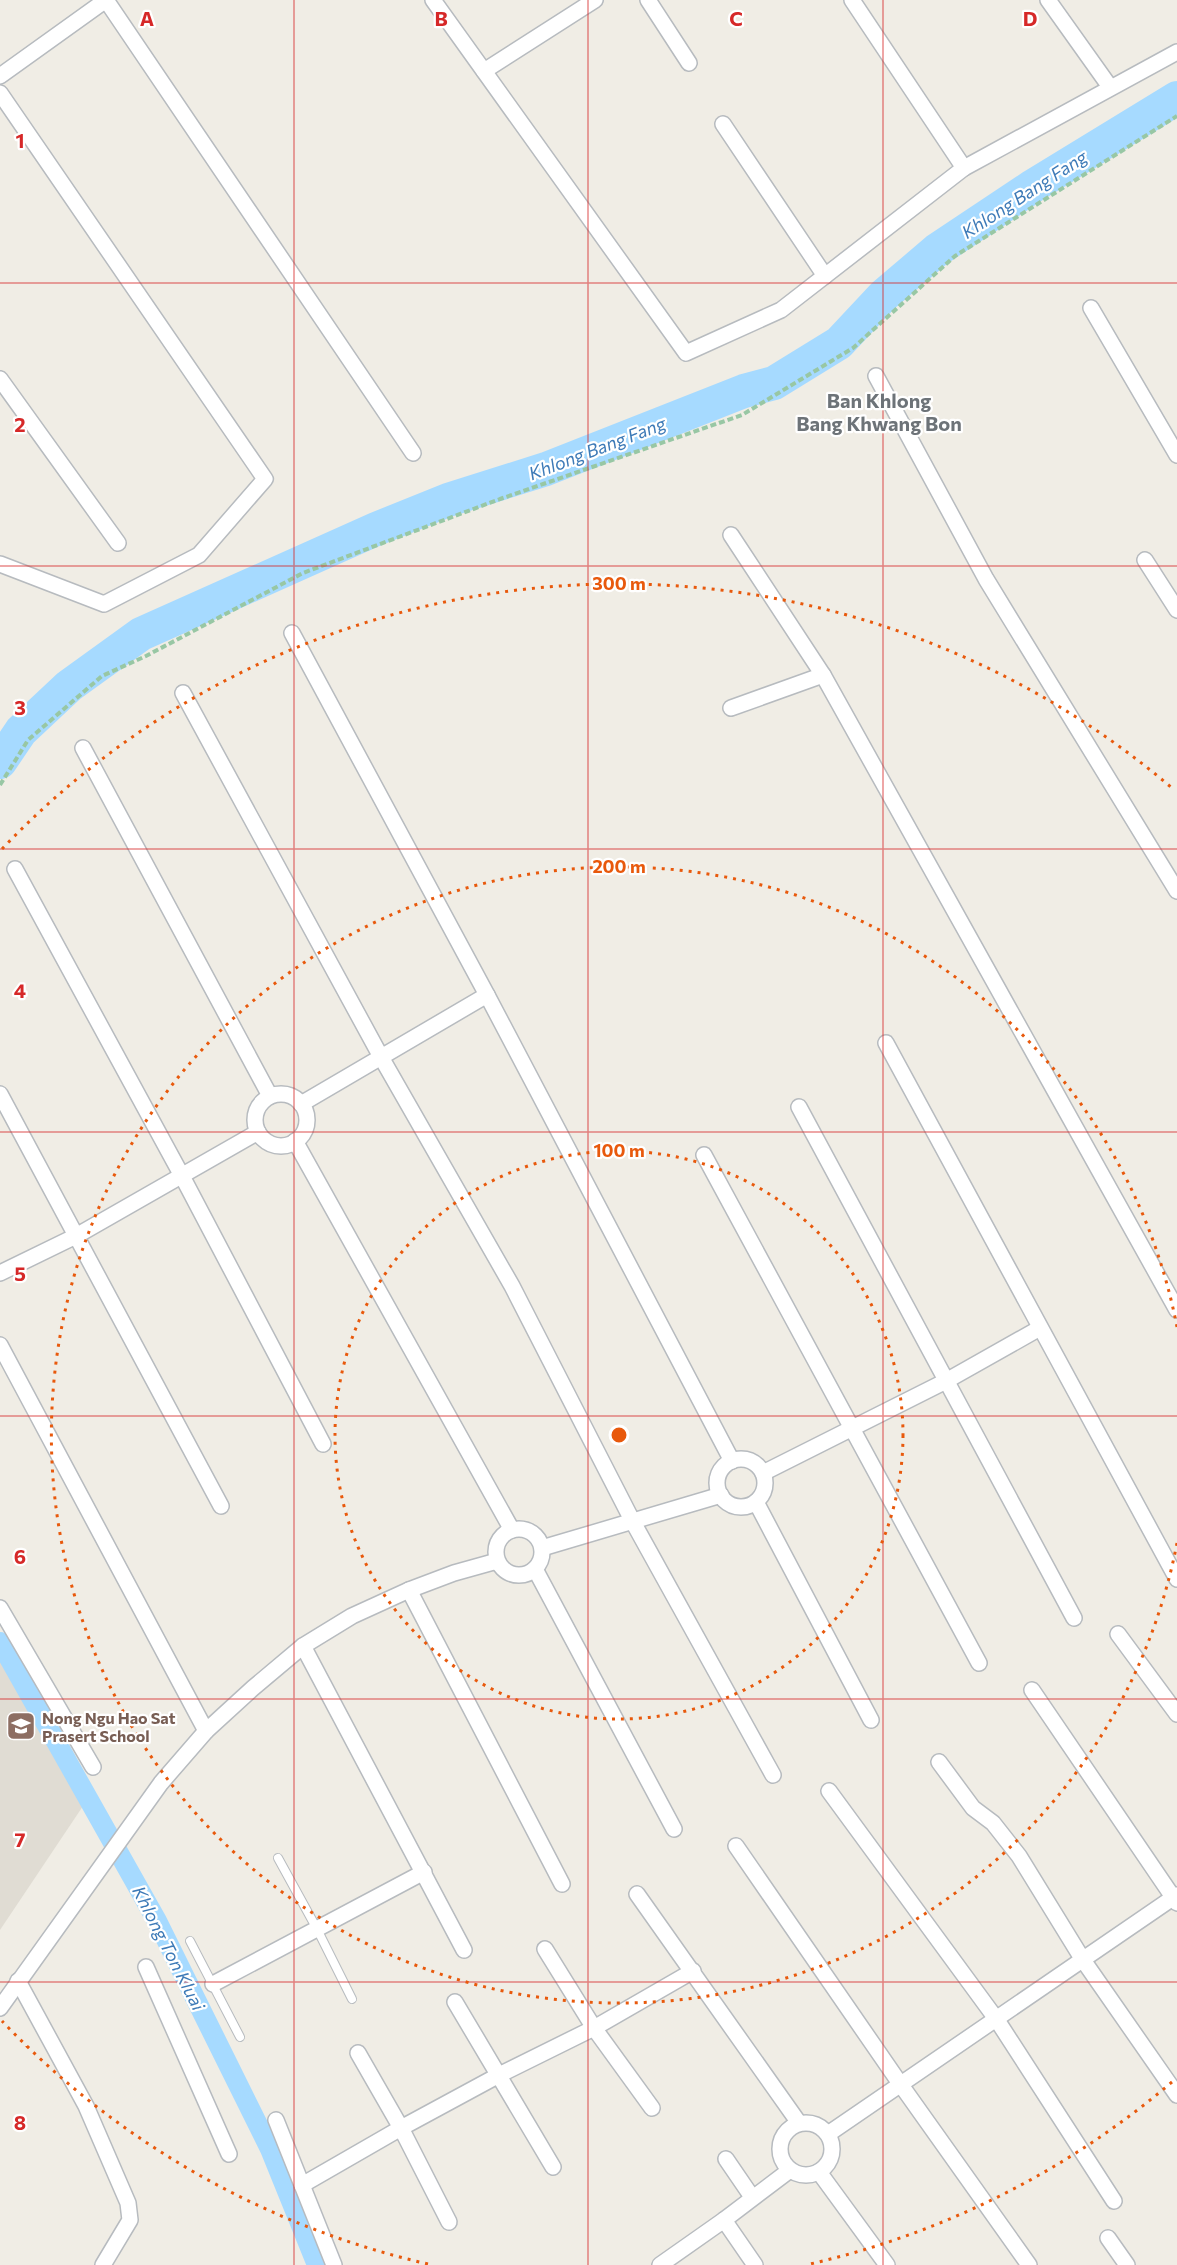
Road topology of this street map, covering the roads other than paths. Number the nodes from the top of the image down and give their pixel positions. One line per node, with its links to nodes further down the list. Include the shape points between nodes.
1 (106, 0): 10 (street); 19 (street)
2 (433, 0): 9 (street)
3 (595, 0): 9 (street)
4 (648, 0): 8 (street)
5 (852, 0): 14 (street)
6 (1048, 0): 11 (street)
7 (1177, 52): 11 (street)
8 (689, 63)
9 (484, 71): 15 (street, via 686,353 781,310)
10 (0, 76)
11 (1110, 87): 14 (street)
12 (0, 93): 24 (street, via 266,479 199,555 104,604)
13 (723, 124): 15 (street)
14 (964, 168): 15 (street)
15 (825, 276)
16 (1091, 308): 20 (street)
17 (876, 376): 32 (street, via 986,579)
18 (0, 379): 22 (street)
19 (413, 453)
20 (1177, 454)
21 (731, 535): 27 (street)
22 (118, 543)
23 (1145, 560): 25 (street)
24 (0, 564)
25 (1177, 610)
26 (292, 633): 33 (street)
27 (823, 675): 29 (street); 46 (street)
28 (183, 693): 35 (street)
29 (731, 708)
30 (83, 748): 37 (street)
31 (15, 869): 43 (street)
32 (1177, 891)
33 (487, 995): 35 (street); 52 (street)
34 (886, 1044): 47 (street)
35 (381, 1057): 38 (street); 57 (street, via 512,1286)
36 (0, 1094): 44 (street)
37 (270, 1096): 38 (street, via 287,1095); 40 (street, via 258,1107)
38 (301, 1104): 41 (street, via 307,1120)
39 (799, 1107): 49 (street)
40 (258, 1132): 41 (street, via 278,1146); 43 (street)
41 (295, 1142): 58 (street)
42 (704, 1155): 50 (street)
43 (182, 1176): 44 (street); 51 (street)
44 (76, 1236): 45 (street); 56 (street)
45 (0, 1273)
46 (1177, 1310)
47 (1040, 1328): 49 (street); 62 (street)
48 (0, 1345): 72 (street)
49 (946, 1381): 50 (street); 65 (street)
50 (852, 1429): 53 (street); 68 (street)
51 (323, 1444)
52 (732, 1461): 53 (street, via 745,1459); 54 (street, via 720,1473)
53 (763, 1473): 55 (street, via 765,1488)
54 (721, 1495): 55 (street, via 726,1502 741,1507); 57 (street)
55 (756, 1502): 71 (street)
56 (221, 1506)
57 (633, 1522): 59 (street); 75 (street)
58 (512, 1530): 59 (street, via 528,1531); 60 (street, via 500,1539 495,1553)
59 (542, 1548): 61 (street)
60 (497, 1561): 61 (street, via 514,1575 529,1574); 63 (street)
61 (535, 1569): 77 (street)
62 (1177, 1579)
63 (409, 1590): 67 (street, via 352,1616); 81 (street)
64 (0, 1608): 74 (street)
65 (1074, 1618)
66 (1118, 1634): 70 (street)
67 (303, 1646): 72 (street); 80 (street)
68 (979, 1663)
69 (1032, 1690): 83 (street)
70 (1177, 1714)
71 (871, 1720)
72 (206, 1731): 91 (street, via 161,1783)
73 (939, 1762): 88 (street, via 973,1808 993,1823 1019,1856)
74 (93, 1767)
75 (773, 1775)
76 (829, 1791): 96 (street)
77 (674, 1829)
78 (736, 1846): 101 (street)
79 (278, 1858): 84 (lane)
80 (424, 1872): 84 (street); 87 (street)
81 (562, 1884)
82 (637, 1894): 90 (street)
83 (1176, 1898): 88 (street)
84 (317, 1929): 92 (street); 93 (lane)
85 (190, 1941): 92 (lane)
86 (545, 1949): 97 (street)
87 (464, 1950)
88 (1083, 1960): 96 (street); 102 (street)
89 (146, 1967): 108 (street)
90 (693, 1971): 97 (street); 105 (street)
91 (18, 1981): 95 (street); 119 (street, via 86,2106 128,2203 130,2220)
92 (213, 1984): 98 (lane)
93 (352, 1999)
94 (455, 2002): 100 (street)
95 (0, 2008)
96 (997, 2020): 101 (street); 115 (street)
97 (594, 2028): 100 (street); 103 (street)
98 (240, 2037)
99 (358, 2053): 106 (street)
100 (499, 2075): 106 (street); 110 (street)
101 (901, 2085): 107 (street); 124 (street)
102 (1177, 2096)
103 (652, 2108)
104 (276, 2120): 113 (street)
105 (799, 2123): 107 (street, via 810,2122); 111 (street, via 786,2130 779,2144 781,2158)
106 (401, 2128): 113 (street); 117 (street)
107 (828, 2134): 112 (street, via 833,2144 832,2155)
108 (229, 2154)
109 (726, 2159): 114 (street)
110 (553, 2168)
111 (790, 2170): 112 (street, via 804,2176); 114 (street)
112 (819, 2172): 123 (street)
113 (302, 2185): 120 (street)
114 (752, 2198): 116 (street)
115 (1114, 2201)
116 (724, 2220): 121 (street); 122 (street)
117 (449, 2222)
118 (1108, 2238): 125 (street)
119 (103, 2265)
120 (334, 2265)
121 (660, 2265)
122 (755, 2265)
123 (887, 2265)
124 (1029, 2265)
125 (1127, 2265)

